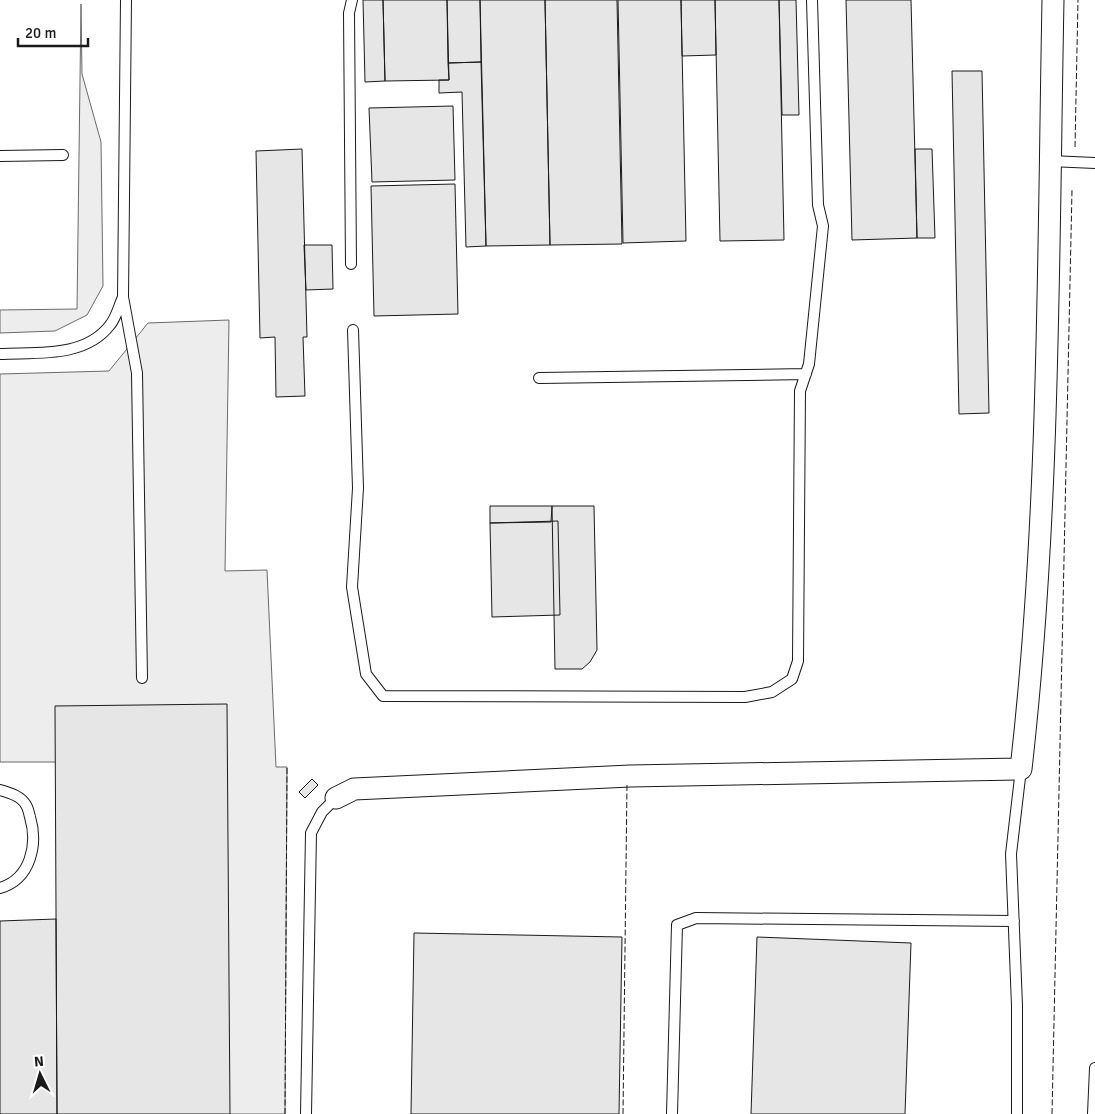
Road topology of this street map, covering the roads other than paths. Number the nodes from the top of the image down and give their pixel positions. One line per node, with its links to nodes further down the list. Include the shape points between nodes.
1 (126, 0): 10 (lane)
2 (352, 0): 9 (lane, via 349,13)
3 (812, 0): 13 (lane, via 818,205 823,226)
4 (1053, 0): 7 (street)
5 (63, 155): 6 (lane)
6 (0, 156)
7 (1050, 161): 8 (lane); 16 (street, via 1044,475)
8 (1095, 163)
9 (351, 264)
10 (123, 297): 12 (lane, via 110,325 92,341 69,350); 15 (lane, via 137,373)
11 (353, 330): 13 (lane, via 358,488 352,587 366,674 383,696 746,697 772,692 792,678 798,661 800,391)
12 (0, 354)
13 (806, 374): 14 (lane)
14 (539, 378)
15 (142, 678)
16 (1020, 769): 18 (street, via 630,776 354,789); 20 (lane, via 1010,854)
17 (0, 790): 19 (lane, via 15,794 26,805 34,842 31,859 19,876)
18 (336, 798): 22 (lane, via 322,812 311,833)
19 (0, 888)
20 (1014, 921): 23 (lane, via 696,918 677,925); 24 (lane)
21 (1095, 1068): 25 (lane)
22 (306, 1114)
23 (672, 1114)
24 (1017, 1114)
25 (1093, 1114)

